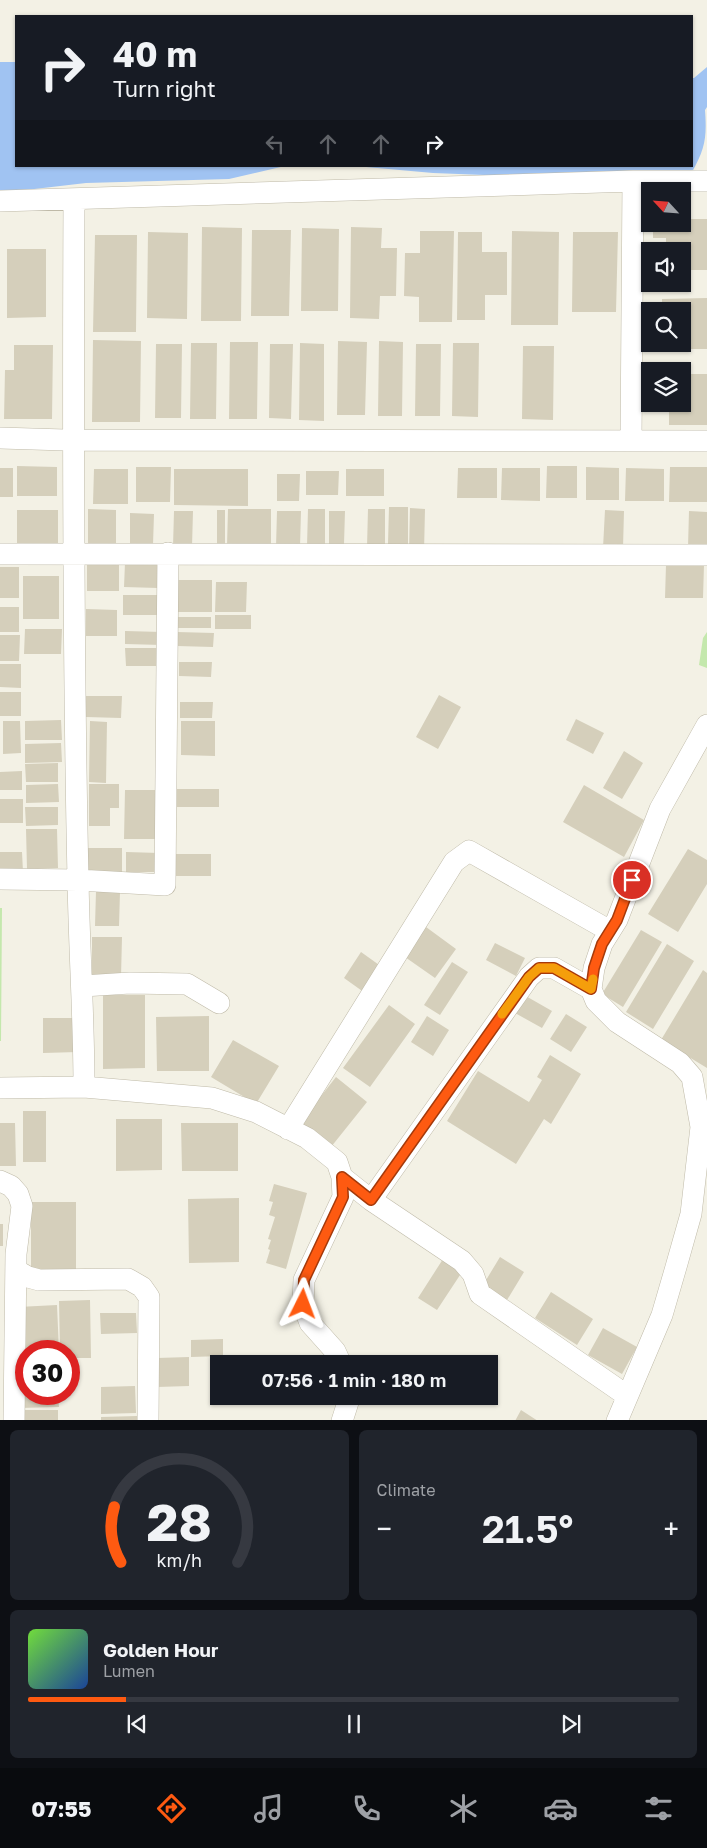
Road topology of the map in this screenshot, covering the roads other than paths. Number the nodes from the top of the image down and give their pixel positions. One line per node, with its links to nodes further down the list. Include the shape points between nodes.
1 (633, 181): 2 (street); 3 (street); 7 (street)
2 (707, 181)
3 (74, 200): 4 (street); 6 (street)
4 (0, 201)
5 (0, 438): 6 (street)
6 (73, 440): 7 (street); 9 (street)
7 (631, 441): 8 (street)
8 (707, 441)
9 (74, 553): 10 (street); 11 (street); 15 (street)
10 (168, 553): 12 (street); 15 (street, via 165,885)
11 (0, 554)
12 (707, 554)
13 (707, 725): 16 (street, via 660,808)
14 (0, 879): 15 (street)
15 (78, 880): 17 (street)
16 (610, 931): 18 (street, via 594,968); 22 (street, via 468,851 454,862)
17 (83, 986): 19 (street, via 130,982 187,984); 20 (street)
18 (591, 989): 25 (street, via 554,968 539,968 529,977); 28 (street, via 596,1001 617,1022 680,1063 692,1077 701,1127 688,1223 662,1315)
19 (219, 1003)
20 (84, 1087): 21 (street); 22 (street, via 212,1098 256,1112)
21 (0, 1088)
22 (288, 1128): 23 (street, via 307,1138 337,1162)
23 (342, 1177): 25 (street); 27 (street, via 343,1197 304,1280 303,1304 310,1323)
24 (0, 1181): 26 (street, via 12,1186 22,1206)
25 (371, 1200): 28 (street, via 462,1261 473,1274 480,1294)
26 (16, 1270): 30 (street); 31 (street, via 40,1280 128,1279 142,1287 149,1298)
27 (337, 1355)
28 (626, 1395): 33 (street)
29 (347, 1405): 32 (street)
30 (14, 1420)
31 (148, 1420)
32 (342, 1420)
33 (617, 1420)

